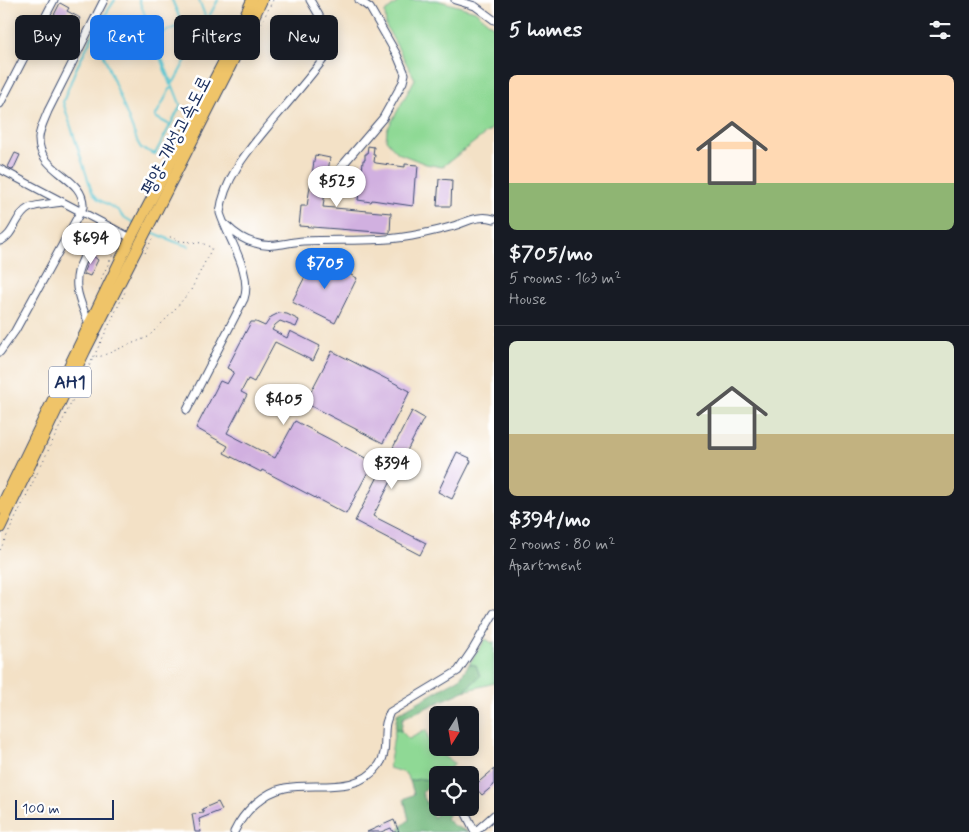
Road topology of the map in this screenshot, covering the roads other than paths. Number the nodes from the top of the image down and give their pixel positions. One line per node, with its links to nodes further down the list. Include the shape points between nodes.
1 (54, 0): 9 (street)
2 (104, 0): 14 (street, via 48,111 39,138 47,162 81,193)
3 (252, 0): 17 (highway, 평양-개성고속도로 / AH1)
4 (262, 0): 17 (highway, 평양-개성고속도로 / AH1, via 231,65)
5 (310, 0): 16 (street, via 329,39 326,56 249,150 230,179 221,202)
6 (359, 0): 12 (street, via 370,8 398,55 405,74 383,118 341,167)
7 (455, 0): 8 (street, via 475,6)
8 (494, 20)
9 (3, 92): 10 (street)
10 (0, 104)
11 (0, 170): 13 (street)
12 (335, 184)
13 (61, 202): 14 (street); 19 (street, via 30,208)
14 (81, 212): 18 (street); 21 (street)
15 (494, 218): 16 (street, via 471,219 406,237 377,241 300,241 276,246 256,244)
16 (223, 224): 22 (street, via 246,276 246,291)
17 (143, 225): 18 (highway, 평양-개성고속도로 / AH1)
18 (136, 237): 20 (highway, 평양-개성고속도로 / AH1); 20 (street, via 95,244 88,249 75,282); 24 (highway, 평양-개성고속도로 / AH1)
19 (0, 242)
20 (89, 324): 23 (highway, 평양-개성고속도로 / AH1)
21 (0, 352)
22 (187, 410)
23 (0, 509)
24 (0, 528)
25 (494, 613): 28 (street, via 458,672 390,712 378,767 356,782 283,788 271,793 251,807)
26 (467, 816): 29 (street)
27 (494, 816): 29 (street)
28 (234, 832)
29 (475, 832)

